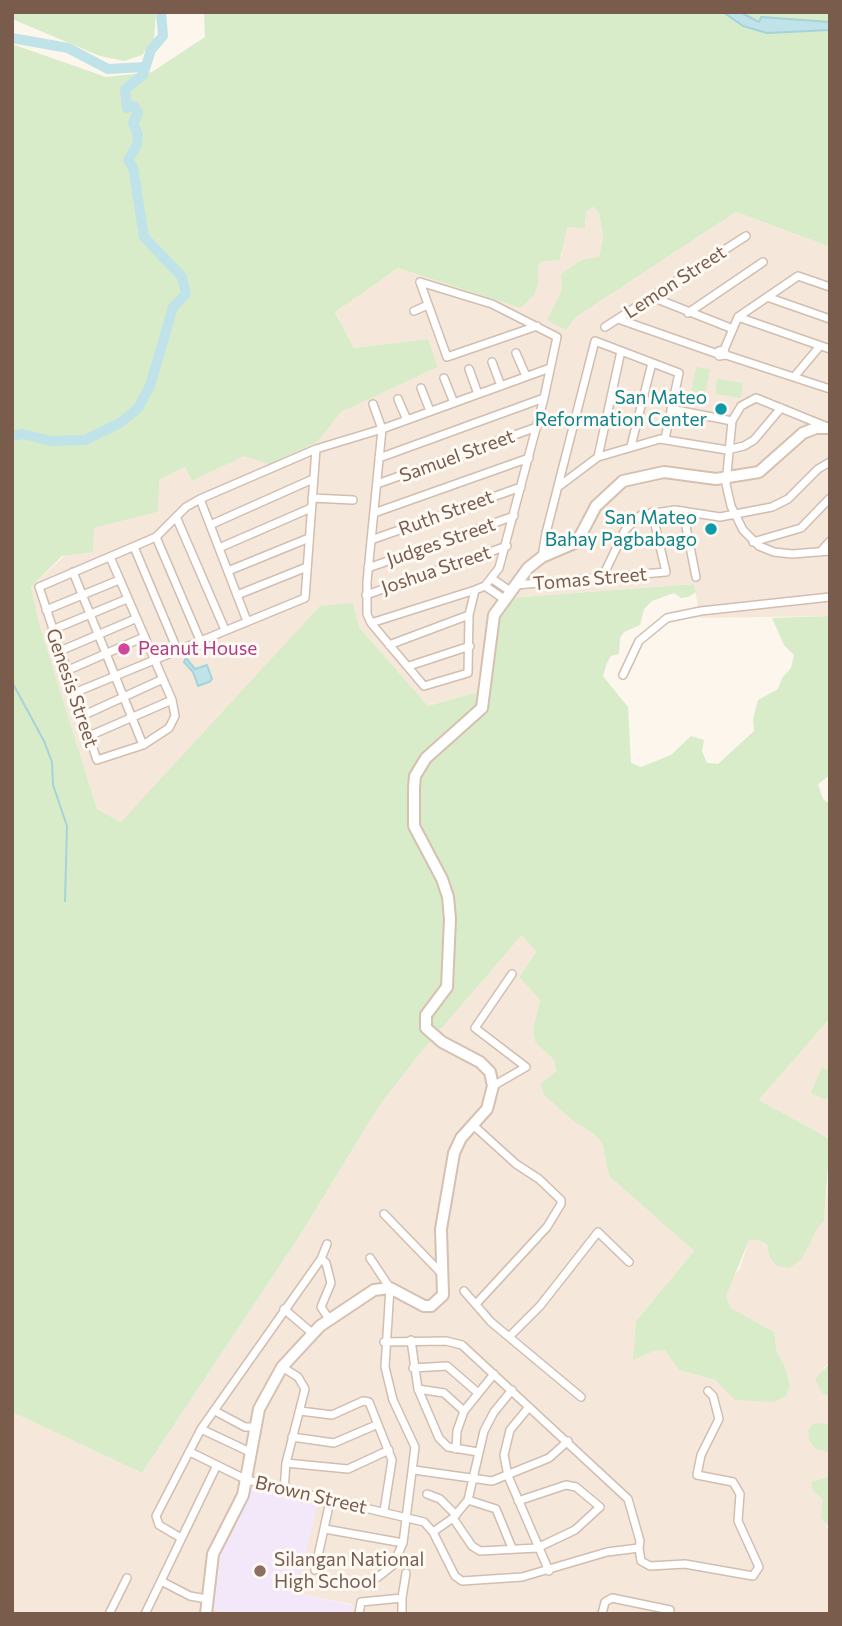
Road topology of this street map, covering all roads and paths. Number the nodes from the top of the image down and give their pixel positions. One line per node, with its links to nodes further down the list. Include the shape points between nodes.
1 (746, 236): 4 (street, Lemon Street)
2 (763, 262): 8 (street)
3 (830, 287): 5 (street, via 798,276)
4 (652, 297): 8 (street); 10 (street, Lemon Street)
5 (767, 297): 9 (street); 11 (street)
6 (428, 305): 7 (street); 12 (street, via 420,282 492,304); 12 (street, via 447,357)
7 (414, 311)
8 (688, 313): 14 (street)
9 (738, 317): 14 (street); 15 (street)
10 (618, 319): 13 (street, Lemon Street); 19 (street)
11 (830, 319)
12 (537, 326): 22 (street, via 557,337)
13 (605, 327)
14 (733, 329): 19 (street)
15 (820, 346): 16 (street); 25 (street)
16 (830, 349)
17 (621, 351): 21 (street); 47 (street); 55 (street, via 595,341)
18 (516, 353): 24 (street)
19 (723, 353): 25 (street)
20 (492, 362): 27 (street)
21 (652, 363): 36 (street, via 679,373); 44 (street)
22 (550, 368): 24 (street, Genesis Street); 31 (street)
23 (469, 369): 30 (street)
24 (526, 376): 27 (street, Genesis Street)
25 (794, 376): 29 (street)
26 (444, 378): 33 (street)
27 (501, 386): 30 (street, Genesis Street)
28 (421, 388): 37 (street)
29 (830, 389)
30 (478, 394): 33 (street, Genesis Street)
31 (544, 398): 40 (street); 48 (street)
32 (398, 399): 38 (street)
33 (454, 402): 37 (street, Genesis Street)
34 (373, 404): 42 (street)
35 (781, 408): 39 (street, via 756,398 741,406); 41 (street); 46 (street, via 750,443)
36 (671, 409): 39 (street); 43 (street)
37 (430, 411): 38 (street, Genesis Street)
38 (407, 420): 42 (street, Genesis Street)
39 (732, 421): 46 (street)
40 (537, 427): 49 (street); 53 (street, Samuel Street)
41 (827, 427): 51 (street, via 803,433 763,470)
42 (382, 429): 45 (street, Genesis Street); 48 (street)
43 (664, 439): 44 (street); 46 (street)
44 (631, 446): 47 (street)
45 (316, 449): 52 (street); 58 (street, Genesis Street)
46 (727, 450): 51 (street)
47 (598, 457): 55 (street)
48 (379, 458): 53 (street)
49 (529, 458): 54 (street); 63 (street)
50 (830, 462): 64 (street, via 783,503)
51 (726, 478): 64 (street); 79 (street, via 664,472 623,481 596,506 577,542)
52 (313, 479): 56 (street); 67 (street)
53 (377, 484): 63 (street)
54 (521, 487): 65 (street); 70 (street, Ruth Street)
55 (558, 487): 79 (street)
56 (312, 498): 59 (street); 60 (street)
57 (830, 498): 72 (street, via 801,528)
58 (200, 499): 66 (street, Genesis Street); 67 (street)
59 (352, 500)
60 (312, 508): 69 (street); 75 (street)
61 (683, 511): 62 (street); 64 (street, via 714,517); 84 (street)
62 (652, 512): 86 (street, via 631,523); 86 (street, Tomas Street, via 666,572)
63 (374, 513): 70 (street)
64 (734, 515): 72 (street)
65 (514, 516): 73 (street); 81 (street, Judges Street)
66 (177, 519): 68 (street, Genesis Street); 103 (street)
67 (210, 525): 75 (street)
68 (156, 537): 74 (street, Genesis Street); 106 (street)
69 (309, 538): 80 (street); 82 (street)
70 (372, 540): 81 (street)
71 (830, 541): 77 (street)
72 (753, 542): 77 (street, via 783,554)
73 (507, 546): 85 (street, via 504,560); 92 (street, Joshua Street)
74 (134, 547): 78 (street, Genesis Street); 109 (street)
75 (219, 548): 82 (street)
76 (830, 551): 77 (street)
77 (820, 552)
78 (110, 557): 83 (street, Genesis Street); 87 (street)
79 (542, 557): 90 (street)
80 (307, 567): 91 (street); 100 (street, via 305,598)
81 (368, 568): 92 (street)
82 (228, 571): 91 (street)
83 (73, 572): 93 (street); 96 (street, Genesis Street, via 39,587)
84 (696, 577)
85 (491, 578): 88 (street); 90 (street)
86 (602, 578): 90 (street, Tomas Street)
87 (119, 580): 93 (street); 95 (street)
88 (485, 586): 89 (street); 90 (street)
89 (475, 590): 98 (street); 101 (street)
90 (509, 591): 126 (street, via 491,621 482,708 426,758 414,787 414,826 442,879 450,919 447,987 426,1015 426,1028 480,1062 490,1072)
91 (237, 595): 100 (street)
92 (366, 595): 101 (street)
93 (82, 596): 96 (street); 97 (street)
94 (830, 597): 116 (street, via 667,618 639,641)
95 (127, 599): 97 (street); 99 (street)
96 (46, 610): 102 (street, Genesis Street)
97 (90, 614): 102 (street); 104 (street)
98 (469, 615): 107 (street); 108 (street)
99 (135, 619): 104 (street); 105 (street)
100 (247, 621): 103 (street)
101 (371, 624): 107 (street)
102 (52, 629): 110 (street, Genesis Street)
103 (225, 631): 106 (street)
104 (98, 635): 110 (street); 111 (street)
105 (144, 638): 111 (street); 112 (street)
106 (200, 640): 109 (street)
107 (389, 645): 113 (street)
108 (470, 646): 113 (street); 113 (street, via 468,673 424,686)
109 (177, 649): 112 (street)
110 (60, 651): 114 (street, Genesis Street)
111 (106, 654): 114 (street); 115 (street)
112 (153, 658): 115 (street); 117 (street)
113 (409, 666)
114 (66, 671): 118 (street, Genesis Street)
115 (115, 675): 118 (street); 119 (street)
116 (623, 675)
117 (163, 679): 119 (street); 120 (street)
118 (74, 693): 121 (street, Genesis Street)
119 (124, 697): 121 (street); 122 (street)
120 (172, 700): 122 (street); 124 (street, Genesis Street, via 171,724)
121 (82, 716): 123 (street, Genesis Street)
122 (132, 718): 123 (street); 124 (street)
123 (89, 736): 124 (street, Genesis Street, via 97,760)
124 (144, 745)
125 (512, 974): 126 (street, via 475,1028 526,1067)
126 (493, 1086): 127 (street, via 487,1109)
127 (473, 1125): 133 (street, via 457,1145 452,1165 441,1229); 136 (street, via 561,1200 547,1227)
128 (384, 1214): 133 (street)
129 (327, 1244): 131 (street)
130 (370, 1258): 134 (street)
131 (321, 1259): 137 (street); 138 (street, via 331,1283 321,1307)
132 (629, 1262): 140 (street, via 598,1233)
133 (444, 1276): 134 (street, via 443,1295 431,1306)
134 (390, 1288): 138 (street, via 365,1294); 142 (street)
135 (464, 1291): 136 (street)
136 (476, 1304): 140 (street)
137 (284, 1309): 139 (street); 152 (street)
138 (329, 1320): 139 (street)
139 (312, 1333): 143 (street)
140 (509, 1337): 150 (street)
141 (411, 1340): 142 (street); 144 (street); 145 (street, via 462,1345)
142 (384, 1342): 167 (street, via 393,1400 415,1447)
143 (282, 1367): 153 (street, via 303,1384); 156 (street, via 266,1394)
144 (413, 1368): 146 (street); 149 (street, via 447,1366)
145 (494, 1374): 147 (street); 149 (street)
146 (418, 1389): 154 (street, via 439,1390); 160 (street, via 439,1438)
147 (512, 1390): 151 (street); 163 (street, via 494,1412)
148 (708, 1391): 185 (street, via 719,1419 701,1455 697,1475 733,1482 740,1494 740,1530 760,1567 752,1576 685,1564 654,1567 641,1561)
149 (477, 1392): 154 (street)
150 (581, 1397)
151 (529, 1407): 159 (street); 168 (street, via 510,1430 503,1455)
152 (215, 1411): 156 (street, via 245,1427); 157 (street)
153 (300, 1411): 155 (street, via 332,1415 366,1401); 158 (street)
154 (464, 1411): 160 (street)
155 (376, 1425): 158 (street, via 334,1443); 161 (street)
156 (255, 1427): 164 (street)
157 (201, 1429): 162 (street); 164 (street)
158 (292, 1437): 165 (street)
159 (568, 1441): 168 (street, via 549,1458); 185 (street, via 628,1499)
160 (456, 1449): 163 (street)
161 (389, 1450): 165 (street, via 348,1469); 176 (street, via 392,1460)
162 (190, 1452): 166 (street, Brown Street); 181 (street, via 156,1516 159,1525)
163 (478, 1452): 170 (street)
164 (252, 1453): 169 (street)
165 (286, 1463): 171 (street)
166 (217, 1465): 169 (street, Brown Street); 181 (street)
167 (414, 1469): 170 (street); 178 (street)
168 (508, 1476): 170 (street, via 492,1482); 174 (street)
169 (247, 1480): 171 (street, Brown Street); 193 (street, via 238,1509 213,1554)
170 (473, 1481): 173 (street)
171 (284, 1490): 175 (street, Brown Street)
172 (427, 1494): 177 (street, via 440,1499)
173 (468, 1500): 177 (street); 183 (street, via 496,1509)
174 (518, 1500): 184 (street); 184 (street, via 566,1485 576,1486 600,1507 575,1530)
175 (330, 1501): 176 (street, Brown Street); 179 (street)
176 (384, 1511): 178 (street, Brown Street)
177 (455, 1516): 180 (street); 183 (street, via 477,1549)
178 (407, 1517): 180 (street, Brown Street, via 424,1522); 182 (street)
179 (325, 1529): 182 (street); 186 (street)
180 (433, 1532): 187 (street, via 462,1581)
181 (181, 1538): 191 (street)
182 (403, 1543): 189 (street, via 393,1565)
183 (512, 1548): 184 (street)
184 (537, 1548): 187 (street)
185 (639, 1548): 187 (street, via 607,1552)
186 (315, 1570)
187 (549, 1572)
188 (406, 1573): 192 (street)
189 (378, 1577)
190 (127, 1578): 194 (street)
191 (161, 1581): 193 (street); 195 (street)
192 (402, 1598): 197 (street, via 361,1602); 198 (street)
193 (207, 1599): 196 (street)
194 (109, 1614)
195 (145, 1614)
196 (205, 1614)
197 (359, 1614)
198 (402, 1614)
199 (602, 1614): 200 (street, via 605,1602 612,1598 670,1610)
200 (670, 1614)

